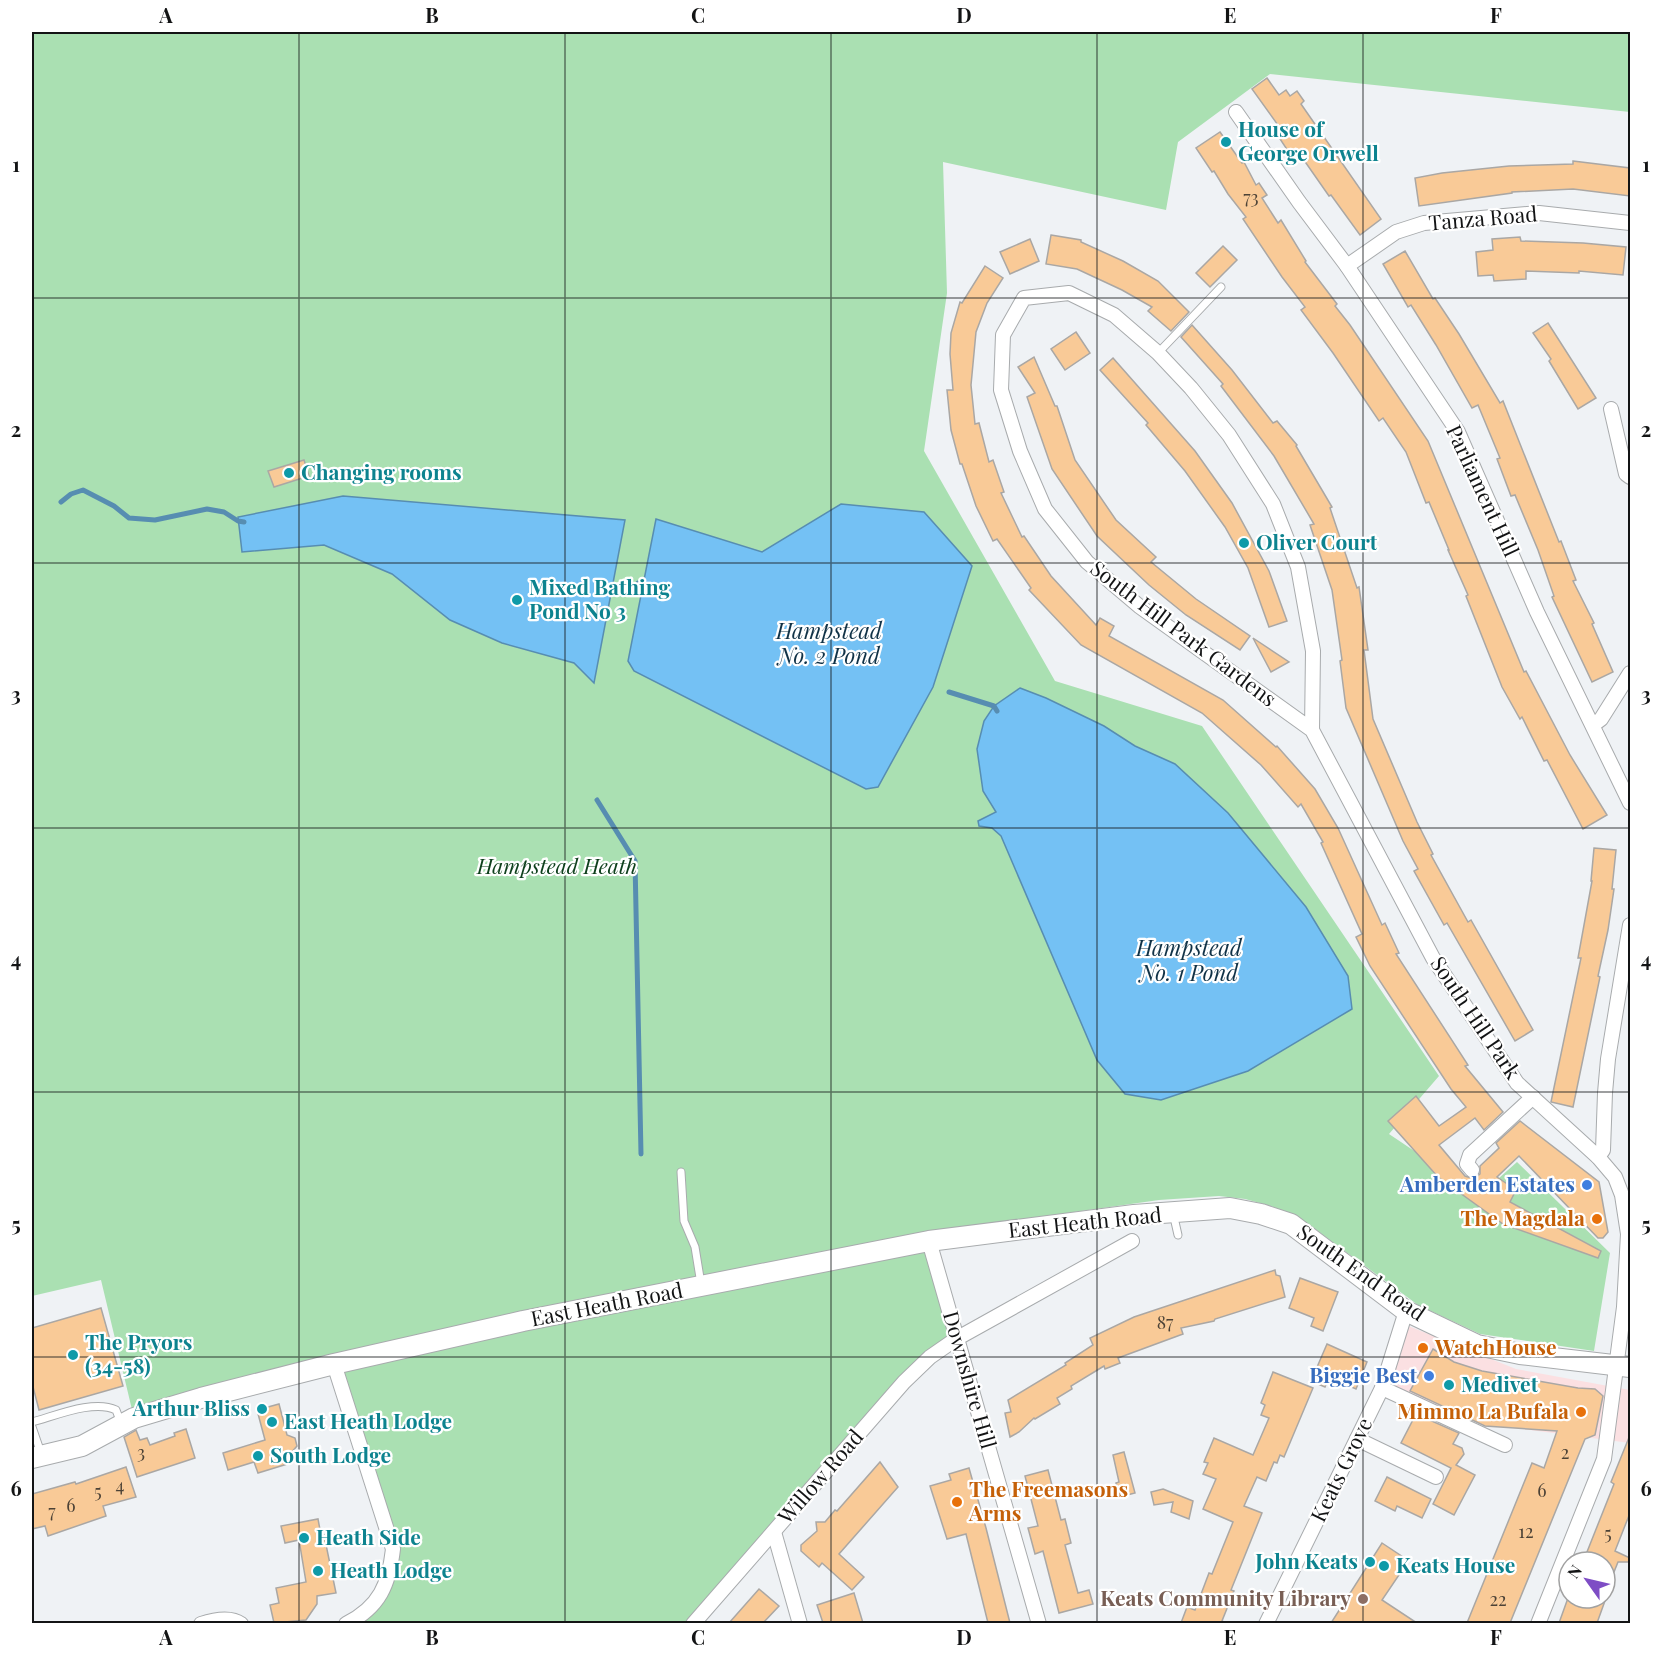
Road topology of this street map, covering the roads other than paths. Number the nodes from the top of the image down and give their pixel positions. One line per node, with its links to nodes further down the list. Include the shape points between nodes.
1 (1236, 112): 3 (street, Parliament Hill)
2 (1630, 223): 3 (street, Tanza Road, via 1539,213 1424,223 1396,232)
3 (1347, 266): 9 (street, Parliament Hill, via 1458,432 1537,612)
4 (1221, 287): 5 (lane)
5 (1158, 354): 10 (street, South Hill Park Gardens, via 1229,435 1273,504 1298,567 1313,651); 10 (street, South Hill Park Gardens, via 1114,315 1070,293 1024,298 1003,335 1001,390 1020,451 1045,509 1087,562 1139,606)
6 (1611, 409): 7 (street, via 1626,474)
7 (1630, 477)
8 (1630, 673): 9 (street, via 1601,719)
9 (1593, 725): 11 (street, Parliament Hill)
10 (1312, 730): 13 (street, South Hill Park, via 1433,958 1517,1083)
11 (1630, 803)
12 (1630, 925): 14 (street, via 1608,1059 1603,1150)
13 (1533, 1097): 14 (street, South Hill Park); 15 (street, via 1470,1155 1467,1164)
14 (1598, 1156): 26 (street, South Hill Park, via 1616,1177 1628,1234)
15 (1472, 1170)
16 (681, 1172): 22 (lane, via 684,1221 695,1247)
17 (1196, 1210): 18 (street, East Heath Road); 23 (street, South End Road, via 1230,1208 1291,1224)
18 (1173, 1213): 19 (lane); 20 (street, East Heath Road)
19 (1178, 1235)
20 (928, 1241): 22 (street, East Heath Road); 24 (street, Downshire Hill)
21 (1132, 1241): 24 (street)
22 (701, 1286): 25 (street, East Heath Road)
23 (1406, 1311): 26 (street, South End Road, via 1477,1345 1520,1354); 27 (street, Keats Grove)
24 (956, 1339): 34 (street, Willow Road, via 904,1382); 40 (street, Downshire Hill)
25 (334, 1364): 28 (street, East Heath Road); 37 (street, via 393,1550 390,1576 382,1593)
26 (1623, 1365): 42 (street, South Hill Park, via 1604,1459)
27 (1382, 1388): 30 (street, Keats Grove); 31 (street)
28 (121, 1423): 29 (lane, via 116,1410 96,1405); 32 (street, East Heath Road, via 82,1446)
29 (32, 1424): 32 (lane)
30 (1357, 1439): 33 (street); 41 (street, Keats Grove)
31 (1505, 1445)
32 (37, 1457)
33 (1436, 1477)
34 (774, 1532): 38 (street, Willow Road); 39 (street)
35 (201, 1623): 36 (street)
36 (241, 1623)
37 (346, 1623)
38 (693, 1623)
39 (800, 1623)
40 (1039, 1623)
41 (1266, 1623)
42 (1538, 1623)

